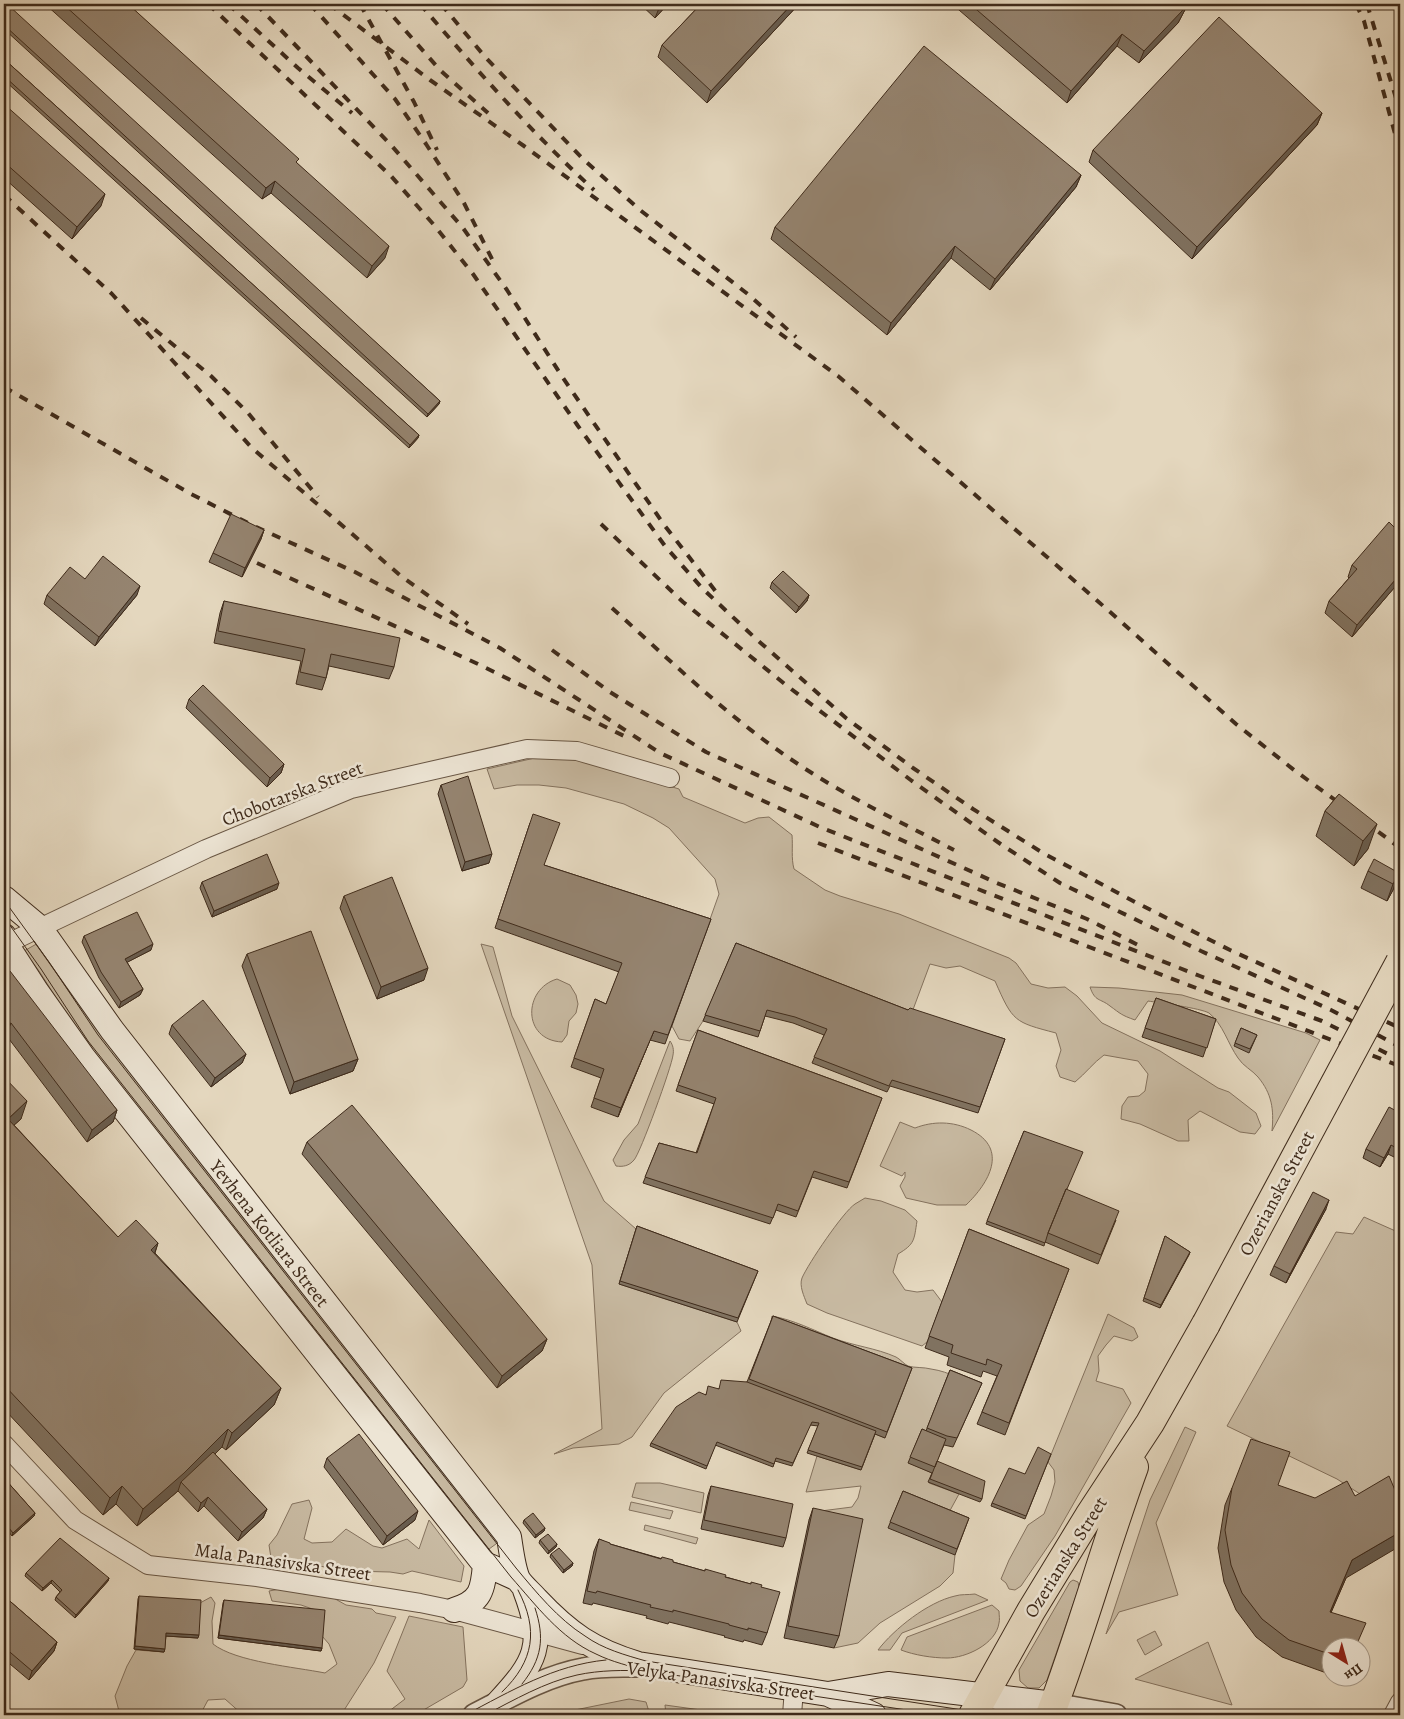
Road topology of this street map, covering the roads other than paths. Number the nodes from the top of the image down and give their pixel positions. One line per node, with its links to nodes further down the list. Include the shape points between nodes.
1 (670, 778): 3 (street, Chobotarska Street, via 577,751 526,749 352,789 206,849)
2 (4, 898): 3 (main road, Yevhena Kotliara Street)
3 (40, 928): 4 (street, Chobotarska Street); 9 (main road, Yevhena Kotliara Street, via 112,1030 509,1538)
4 (5, 942): 8 (main road, Yevhena Kotliara Street, via 83,1057)
5 (1400, 962): 6 (main road, Ozerianska Street, bridge)
6 (1150, 1423): 18 (main road, Ozerianska Street, via 1031,1611); 19 (main road, Ozerianska Street)
7 (4, 1444): 10 (street, Mala Panasivska Street, via 75,1520 148,1564 256,1577)
8 (484, 1564): 9 (main road, Yevhena Kotliara Street); 10 (main road, via 480,1594 470,1604)
9 (520, 1581): 11 (main road, via 532,1609); 12 (main road, Yevhena Kotliara Street, via 566,1629)
10 (454, 1610): 11 (street, Mala Panasivska Street)
11 (536, 1632): 12 (street, Mala Panasivska Street); 17 (main road, via 536,1644 528,1667)
12 (595, 1648): 13 (main road, Yevhena Kotliara Street)
13 (645, 1666): 14 (main road, Velyka Panasivska Street); 17 (street, Velyka Panasivska Street, via 604,1666 574,1671 542,1681)
14 (794, 1689): 15 (main road, Velyka Panasivska Street); 21 (street)
15 (828, 1694): 18 (main road, Velyka Panasivska Street, via 888,1684); 22 (main road, Velyka Panasivska Street)
16 (1400, 1702): 24 (street)
17 (498, 1703): 20 (street, Velyka Panasivska Street)
18 (978, 1705): 19 (main road, Velyka Panasivska Street)
19 (1052, 1710): 23 (street, Velyka Panasivska Street)
20 (474, 1715)
21 (792, 1715)
22 (874, 1715)
23 (1116, 1715)
24 (1393, 1715)

